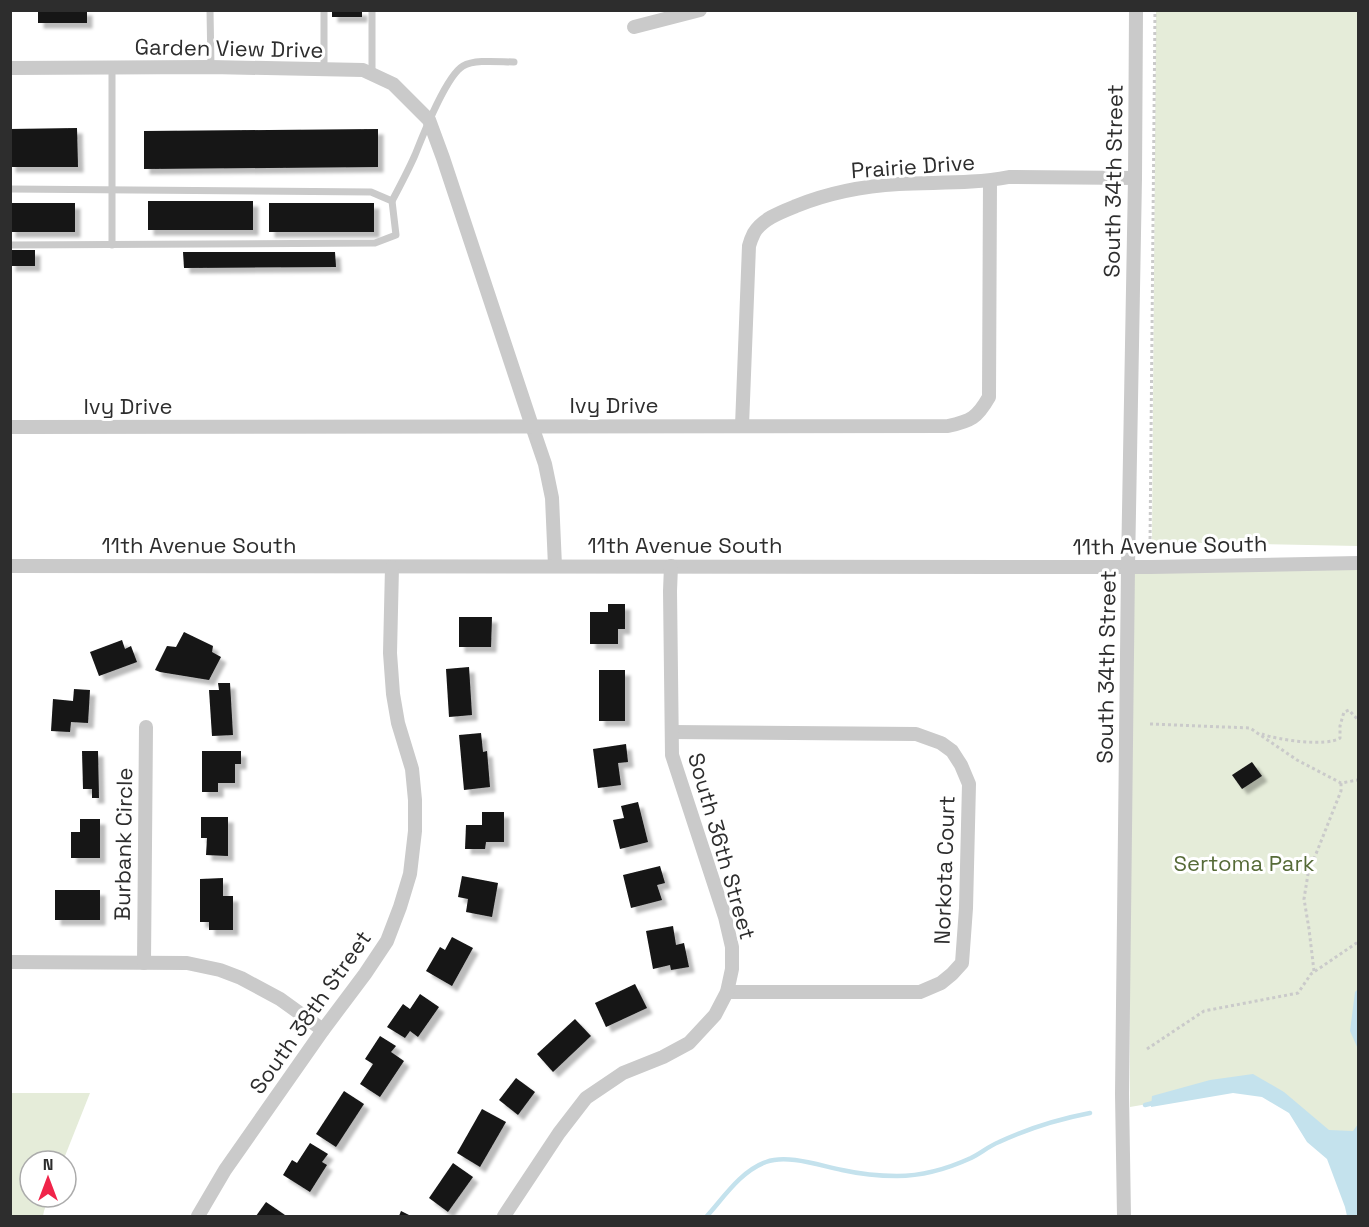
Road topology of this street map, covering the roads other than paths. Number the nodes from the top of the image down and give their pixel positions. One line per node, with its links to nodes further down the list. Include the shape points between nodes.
1 (210, 10): 8 (lane)
2 (324, 10): 11 (lane)
3 (372, 10): 12 (lane)
4 (1136, 10): 14 (street, South 34th Street)
5 (700, 11): 6 (street)
6 (634, 27)
7 (514, 62): 13 (lane, via 465,65 456,72)
8 (211, 67): 10 (street, Garden View Drive); 11 (street, Garden View Drive)
9 (10, 68): 10 (street, Garden View Drive)
10 (112, 68): 17 (lane)
11 (324, 69): 12 (street, Garden View Drive, via 363,70)
12 (372, 75): 13 (street, Garden View Drive, via 393,84)
13 (429, 120): 18 (lane); 21 (street)
14 (1135, 178): 15 (street, Prairie Drive, via 1009,177); 29 (street, South 34th Street)
15 (990, 181): 22 (street, Prairie Drive, via 897,184 837,193 764,222 749,246); 22 (street, Ivy Drive, via 989,397 981,410 967,422 948,426)
16 (10, 189): 17 (lane)
17 (112, 190): 18 (lane, via 371,192); 20 (lane)
18 (392, 201): 20 (lane, via 396,235 375,243)
19 (10, 245): 20 (lane)
20 (112, 245)
21 (532, 426): 22 (street, Ivy Drive); 23 (street, Ivy Drive); 26 (street, via 546,464 552,498)
22 (742, 426)
23 (10, 427)
24 (1359, 563): 29 (street, 11th Avenue South)
25 (10, 566): 28 (street, 11th Avenue South)
26 (555, 566): 27 (street, 11th Avenue South); 28 (street, 11th Avenue South)
27 (671, 566): 29 (street, 11th Avenue South); 31 (street, South 36th Street)
28 (392, 567): 35 (street, South 38th Street, via 393,694 412,769 415,800 410,874 387,941)
29 (1128, 567): 38 (street, South 34th Street)
30 (146, 727): 33 (street, Burbank Circle)
31 (672, 732): 34 (street, South 36th Street, via 672,754 732,947); 34 (street, Norkota Court, via 916,734 952,751 969,784 962,963 952,974 920,992)
32 (10, 962): 33 (street)
33 (144, 963): 35 (street, via 187,963 220,970 280,999)
34 (728, 992): 37 (street, South 36th Street, via 715,1015 689,1043 623,1072 586,1098)
35 (323, 1030): 36 (street, South 38th Street, via 225,1170)
36 (198, 1216)
37 (504, 1216)
38 (1124, 1216)

